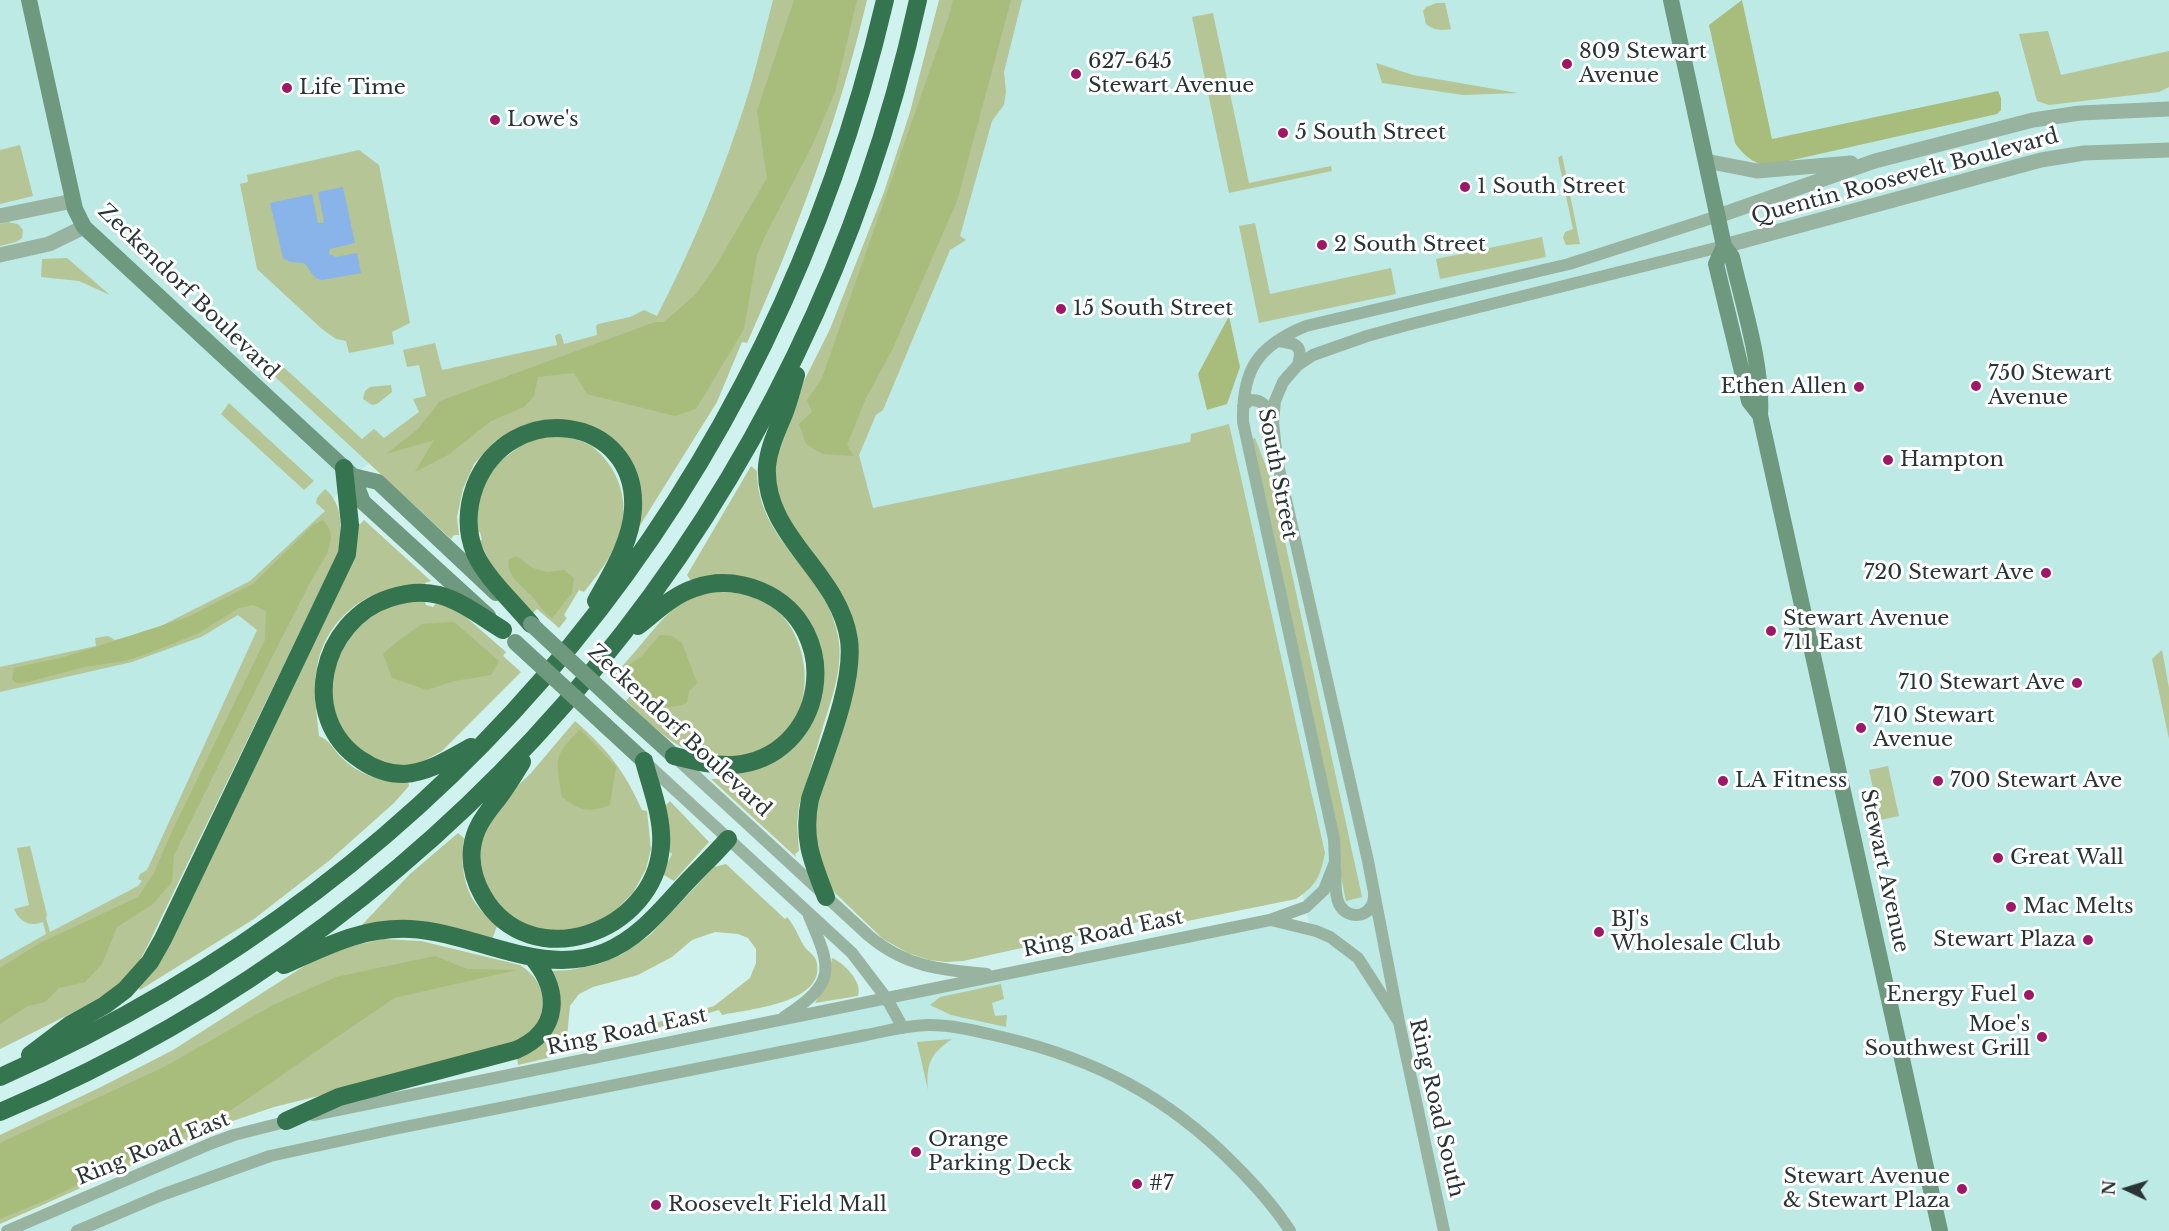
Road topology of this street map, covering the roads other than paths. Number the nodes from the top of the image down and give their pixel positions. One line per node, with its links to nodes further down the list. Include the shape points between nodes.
1 (28, 0): 9 (main road, Zeckendorf Boulevard)
2 (885, 0): 24 (highway, via 862,93 833,183 765,344 674,506)
3 (918, 0): 15 (highway, via 870,177)
4 (1671, 0): 7 (main road, Stewart Avenue)
5 (2169, 109): 8 (street, Quentin Roosevelt Boulevard, via 2080,113 2033,120)
6 (2169, 150): 13 (street, Quentin Roosevelt Boulevard, via 2084,153 2041,160)
7 (1706, 161): 8 (street, via 1757,171); 11 (main road, Stewart Avenue)
8 (1875, 161): 11 (street, Quentin Roosevelt Boulevard)
9 (73, 201): 10 (street); 12 (main road, Zeckendorf Boulevard)
10 (0, 216)
11 (1718, 216): 13 (main road, Stewart Avenue); 16 (street, South Street, via 1569,264 1306,326)
12 (84, 227): 14 (street, via 49,244); 20 (main road, Zeckendorf Boulevard)
13 (1724, 246): 17 (street, South Street, via 1367,336 1313,355); 49 (main road, Stewart Avenue, via 1732,257 1752,347 1761,396 1760,415)
14 (0, 255)
15 (808, 330): 23 (highway, via 729,480 668,573); 32 (highway, via 785,412 771,445 767,481 782,524 837,601 849,641 845,692 807,817 809,852)
16 (1277, 340): 17 (street, via 1298,347); 18 (street, South Street, via 1252,364)
17 (1298, 365): 19 (street, South Street, via 1279,392)
18 (1244, 406): 19 (street, via 1250,400 1261,402); 30 (street, South Street, via 1243,422 1334,839)
19 (1273, 422): 31 (street, South Street, via 1277,460)
20 (349, 472): 21 (main road, Zeckendorf Boulevard, via 378,482); 22 (main road, Zeckendorf Boulevard, via 363,502); 42 (highway, via 346,554 160,945 142,972 120,994 71,1024)
21 (531, 624): 24 (highway, via 478,560 469,528 471,499 484,468 511,440 536,429 574,429 601,441 616,455 629,480 633,508 621,553); 27 (main road, Zeckendorf Boulevard, bridge)
22 (509, 636): 26 (highway, via 441,595 393,597 364,610 345,628 330,654 325,676 326,709 338,738 358,759 377,769 404,774 422,770); 28 (main road, Zeckendorf Boulevard, bridge)
23 (617, 641): 25 (highway); 27 (highway, via 679,595 696,587 723,583 752,587 774,598 790,610 807,636 816,666 813,695 800,727 784,744 742,764 711,764)
24 (574, 642): 26 (highway)
25 (547, 725): 28 (highway, via 482,818 472,847 475,879 485,899 507,922 525,932 558,938 589,934 619,920 644,894 658,865 661,834); 37 (highway, via 402,864 336,918)
26 (491, 736): 42 (highway, via 388,834 253,937 107,1026)
27 (674, 756): 32 (street, Zeckendorf Boulevard)
28 (644, 761): 29 (street, Zeckendorf Boulevard)
29 (728, 838): 33 (street, Zeckendorf Boulevard); 35 (highway, via 625,942 578,960)
30 (1335, 862): 31 (street, South Street, via 1338,903 1345,911 1355,915 1369,910 1374,904); 34 (street, South Street, via 1324,890 1306,907)
31 (1374, 889): 40 (street, South Street)
32 (826, 897): 36 (street, Zeckendorf Boulevard, via 898,957 940,969)
33 (807, 912): 38 (street, Zeckendorf Boulevard, via 852,953); 39 (street, via 825,956 826,975 811,998)
34 (1270, 920): 36 (street, Ring Road East); 40 (street, Ring Road South, via 1330,937 1358,958)
35 (532, 957): 37 (highway, via 423,930 381,929 340,940); 44 (highway, via 547,980 552,1001 547,1024 531,1043 339,1097)
36 (998, 975): 38 (street, Ring Road East)
37 (244, 983): 43 (highway, via 123,1054)
38 (887, 999): 39 (street, Ring Road East); 41 (street, Zeckendorf Boulevard)
39 (778, 1020): 44 (street, Ring Road East)
40 (1399, 1022): 48 (street, Ring Road South)
41 (903, 1028): 46 (street, via 270,1156); 47 (street, via 944,1026 973,1030 1046,1048 1123,1080 1176,1113 1210,1141 1244,1174)
42 (1, 1077)
43 (0, 1112)
44 (286, 1121): 45 (street, Ring Road East, via 212,1143)
45 (7, 1231)
46 (76, 1231)
47 (1290, 1231)
48 (1444, 1231)
49 (1940, 1231)

